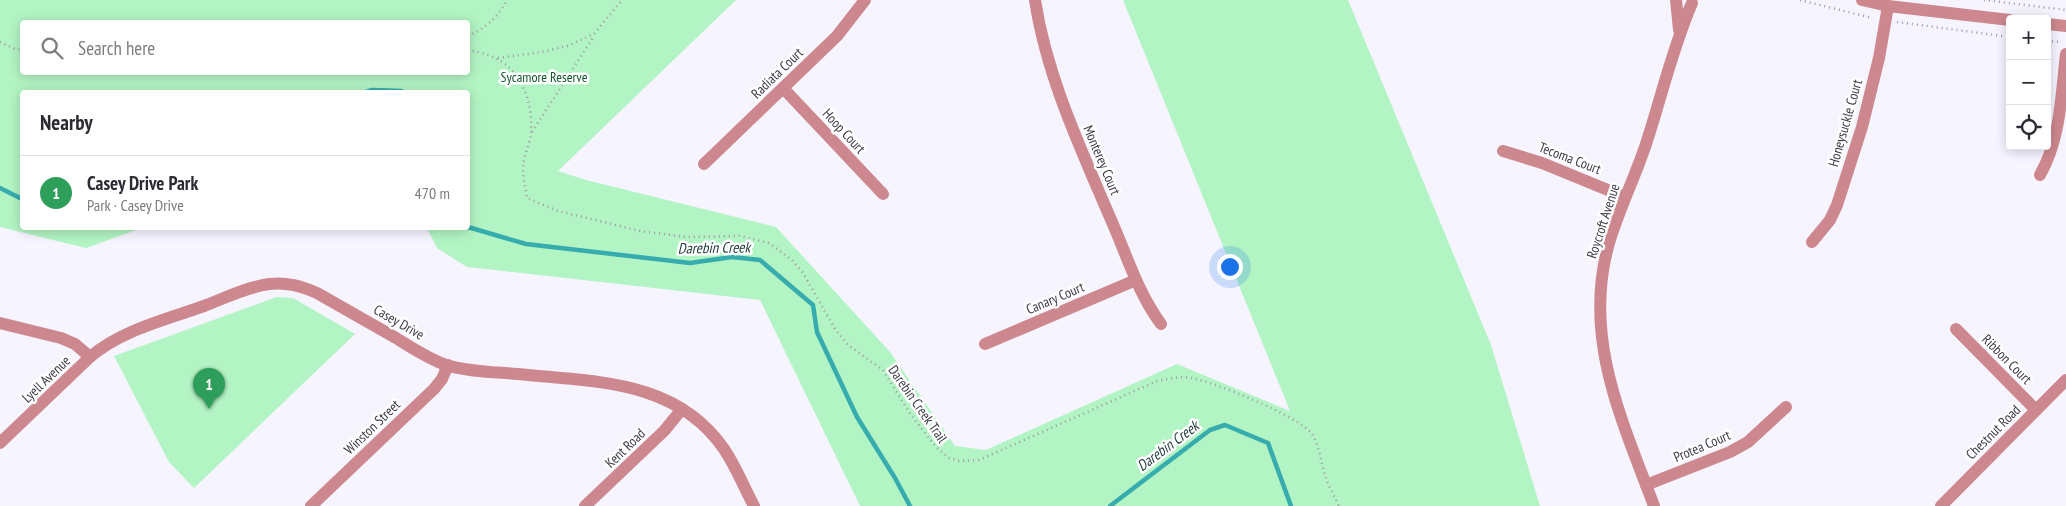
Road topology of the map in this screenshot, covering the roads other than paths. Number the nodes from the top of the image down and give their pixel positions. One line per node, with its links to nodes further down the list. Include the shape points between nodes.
1 (865, 0): 12 (street, Radiata Court, via 837,36)
2 (1034, 0): 19 (street, Monterey Court, via 1060,99)
3 (1676, 0): 5 (street, via 1685,4); 10 (street, Roycroft Avenue)
4 (1862, 0): 6 (street)
5 (1693, 1): 10 (street, Roycroft Avenue)
6 (1888, 6): 7 (street); 18 (street, Honeysuckle Court, via 1862,127 1837,205 1830,220)
7 (2006, 20)
8 (2051, 24): 9 (street)
9 (2066, 26)
10 (1679, 33): 17 (street, Roycroft Avenue, via 1644,149)
11 (2066, 54): 15 (street, via 2057,131)
12 (783, 88): 14 (street, Radiata Court); 16 (street, Hoop Court)
13 (1503, 151): 17 (street, Tecoma Court, via 1542,162)
14 (704, 164)
15 (2040, 174)
16 (883, 194)
17 (1625, 197): 31 (street, Roycroft Avenue, via 1604,267 1600,292 1601,335 1613,392)
18 (1812, 242)
19 (1136, 280): 21 (street, Monterey Court); 23 (street, Canary Court)
20 (0, 323): 24 (street, via 61,338)
21 (1161, 324)
22 (1956, 329): 29 (street, Ribbon Court)
23 (985, 344)
24 (90, 357): 25 (street, Casey Drive, via 125,335 250,289 280,284 317,292 419,352); 30 (street, Lyell Avenue)
25 (448, 365): 28 (street, Casey Drive, via 624,386 648,392); 32 (street, Winston Street, via 434,389)
26 (2066, 380): 29 (street, Chestnut Road)
27 (1786, 407): 31 (street, Protea Court, via 1748,442)
28 (682, 408): 33 (street, Kent Road, via 664,431); 34 (street, Casey Drive, via 723,449)
29 (2036, 410): 36 (street, Chestnut Road)
30 (0, 443)
31 (1646, 485): 35 (street, Roycroft Avenue)
32 (311, 506)
33 (585, 506)
34 (754, 506)
35 (1654, 506)
36 (1941, 506)

